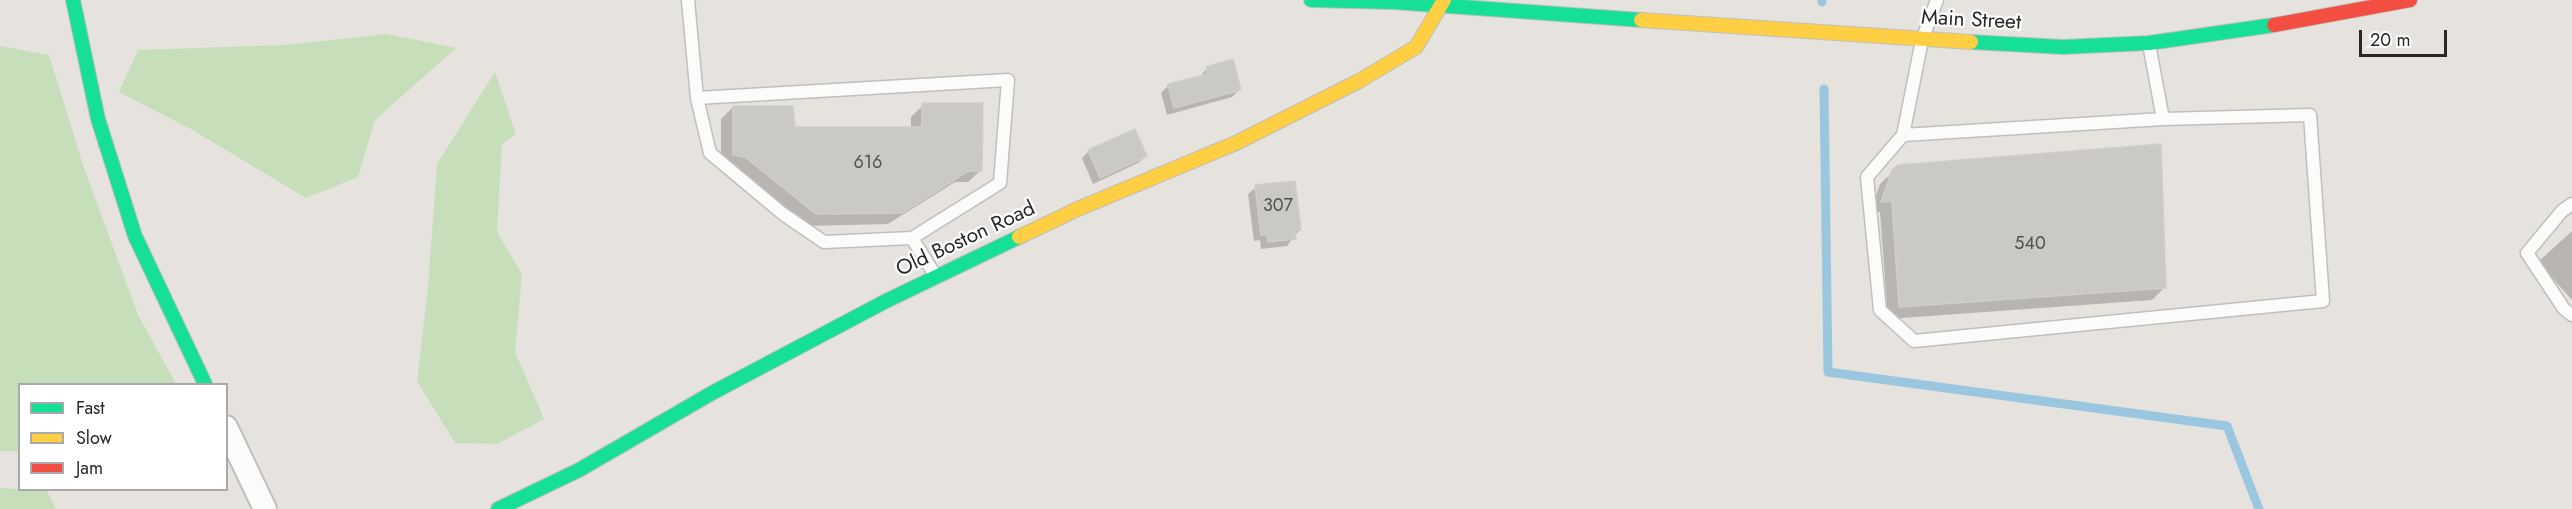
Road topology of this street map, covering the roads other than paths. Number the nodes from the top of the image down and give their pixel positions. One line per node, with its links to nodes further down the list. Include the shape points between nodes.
1 (73, 0): 16 (street, via 98,119 135,236)
2 (688, 0): 9 (lane)
3 (1311, 0): 6 (street, Main Street)
4 (1937, 0): 7 (lane)
5 (2410, 0): 8 (street, Main Street, via 2311,20)
6 (1443, 3): 7 (street, Main Street); 14 (street, Old Boston Road, via 1416,47 1359,81 1236,143 1080,208)
7 (1922, 40): 8 (street, Main Street, via 2063,47); 11 (lane)
8 (2149, 43): 10 (lane)
9 (697, 98): 13 (lane, via 710,153 824,242); 13 (lane, via 1008,80 1000,183)
10 (2163, 119): 11 (lane); 11 (lane, via 2310,115 2323,300 1914,341 1880,310 1867,177)
11 (1903, 135)
12 (2572, 204): 15 (lane, via 2528,253 2564,309)
13 (912, 237): 14 (lane)
14 (936, 277): 19 (street, Old Boston Road, via 712,393 579,470)
15 (2572, 315)
16 (205, 383)
17 (228, 431): 18 (street)
18 (265, 509)
19 (498, 509)

